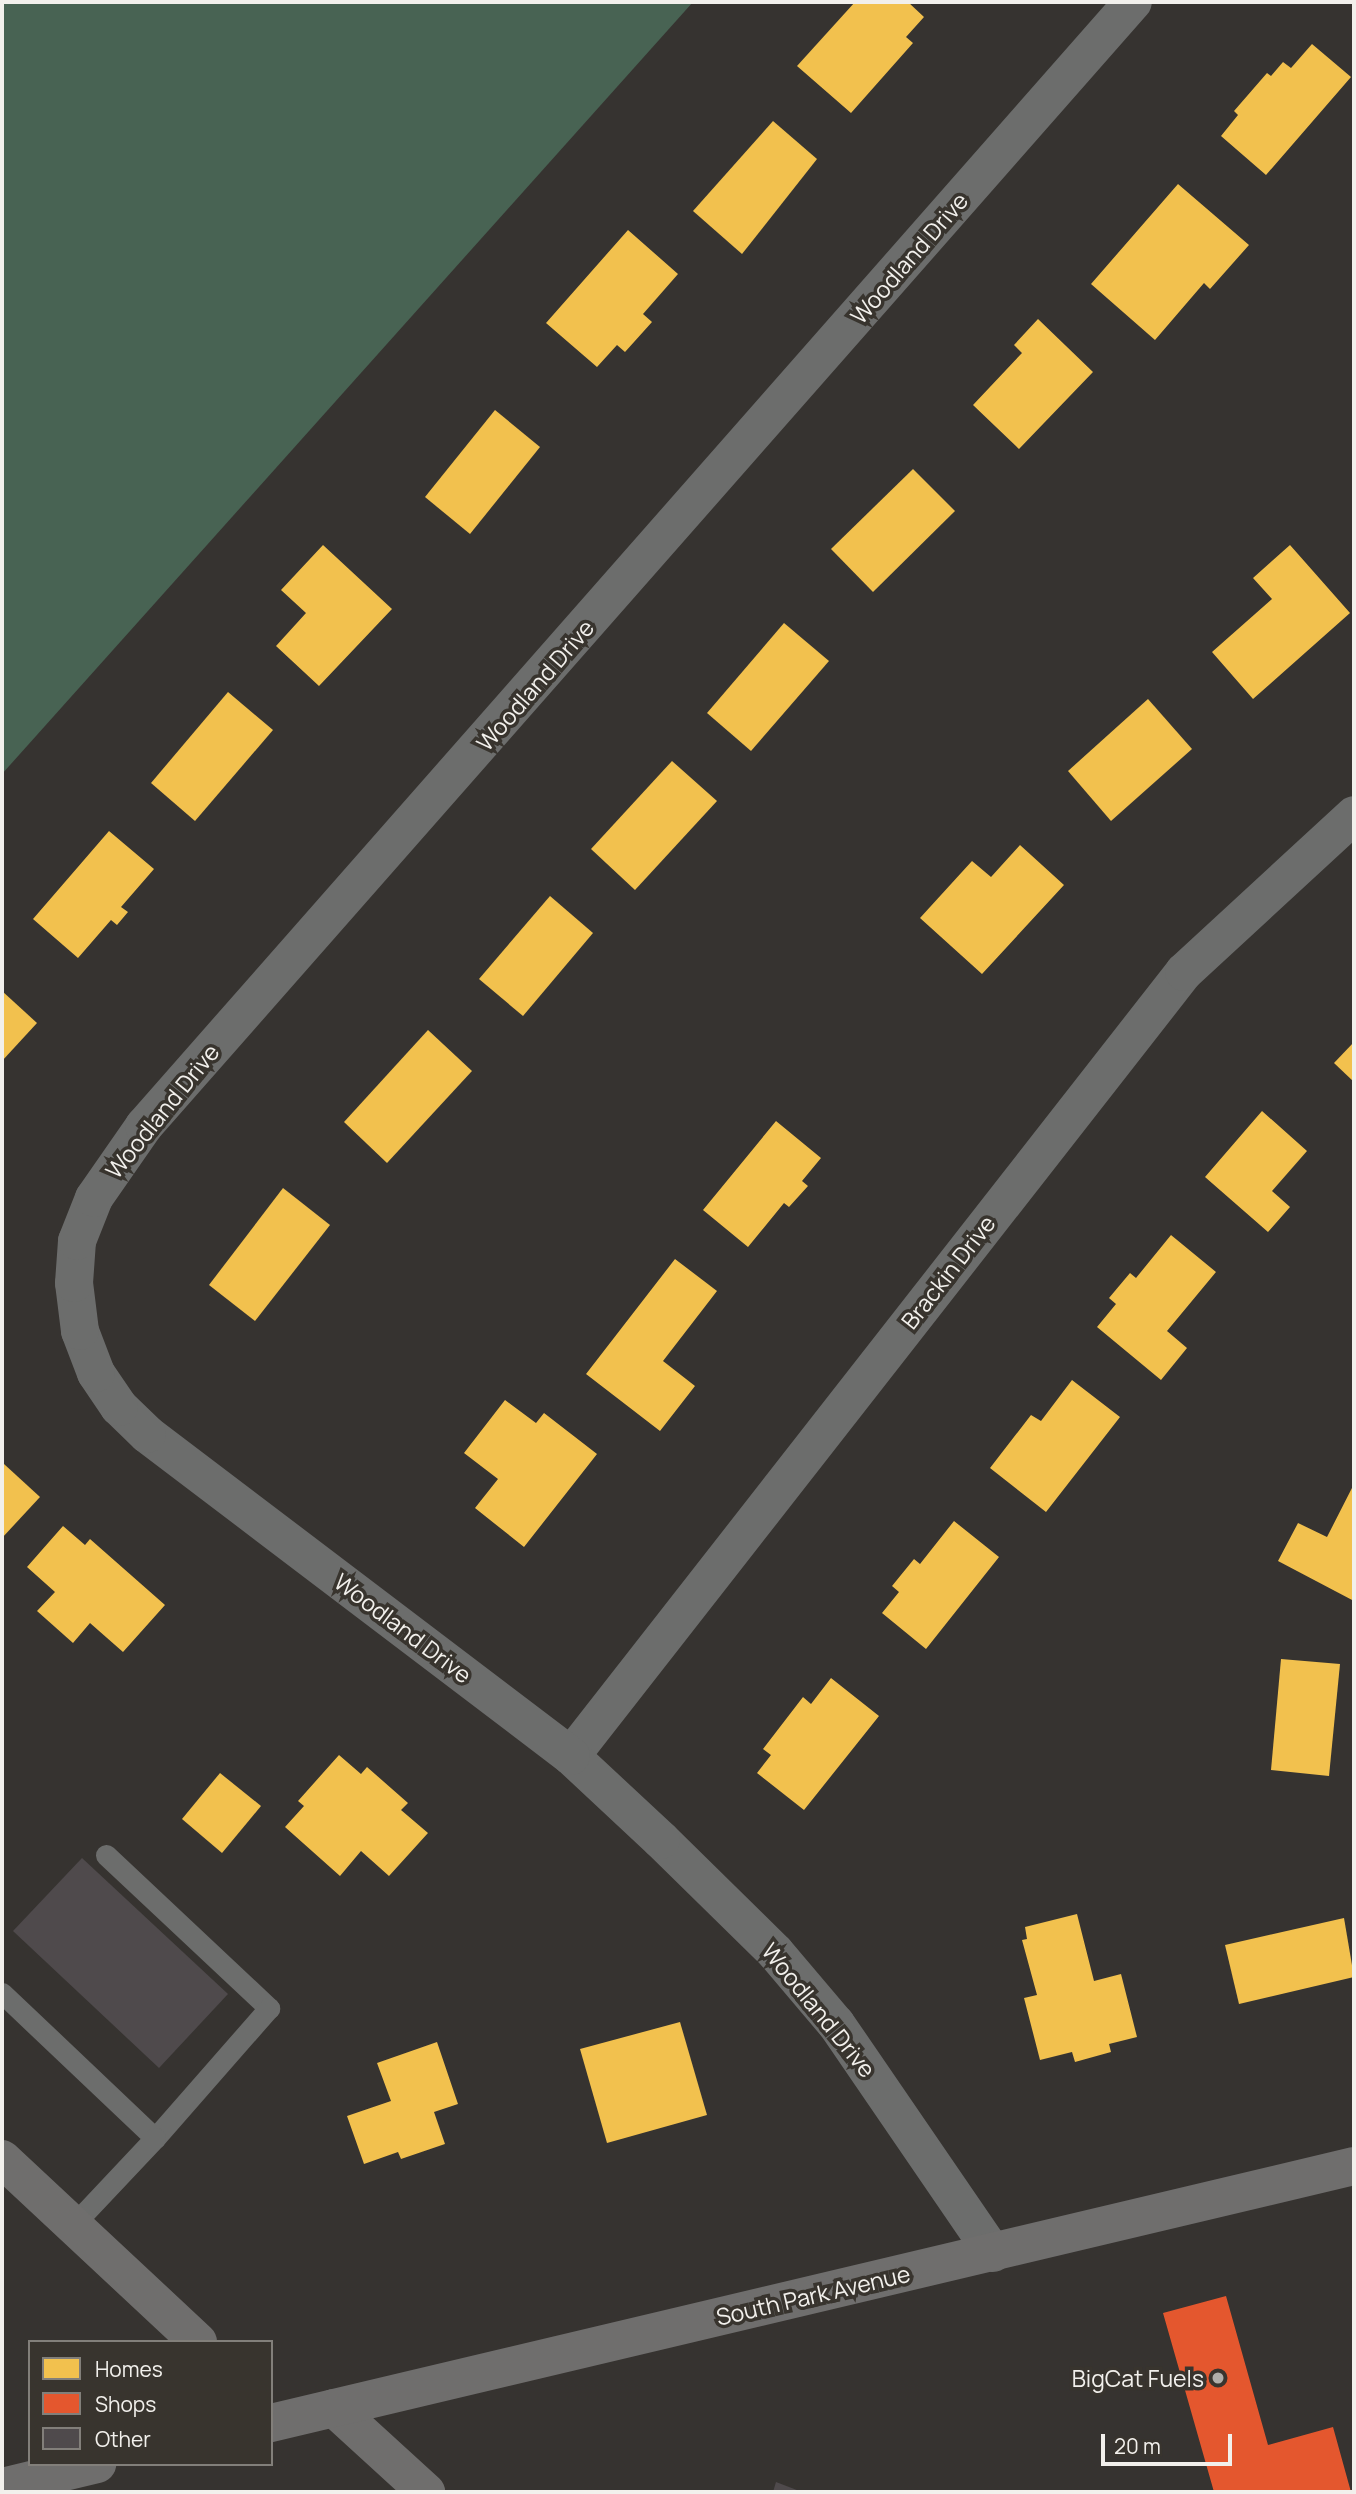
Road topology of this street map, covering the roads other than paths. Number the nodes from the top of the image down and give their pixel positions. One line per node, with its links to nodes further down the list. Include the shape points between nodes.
1 (1133, 2): 3 (street, Woodland Drive, via 144,1126 94,1198 77,1241 74,1283 80,1331 96,1373 119,1407 147,1434)
2 (1354, 816): 3 (street, Brackin Drive, via 1184,972)
3 (571, 1756): 10 (street, Woodland Drive, via 775,1952 827,2014 942,2173)
4 (106, 1855): 6 (lane, via 269,2008)
5 (2, 1993): 6 (lane)
6 (155, 2138): 9 (lane)
7 (2, 2159): 9 (street)
8 (1354, 2166): 10 (street, South Park Avenue)
9 (73, 2225): 11 (street)
10 (992, 2253): 12 (street, South Park Avenue)
11 (196, 2340)
12 (334, 2408): 13 (street, South Park Avenue); 16 (street)
13 (275, 2419)
14 (89, 2466): 15 (street)
15 (2, 2487)
16 (426, 2492)

